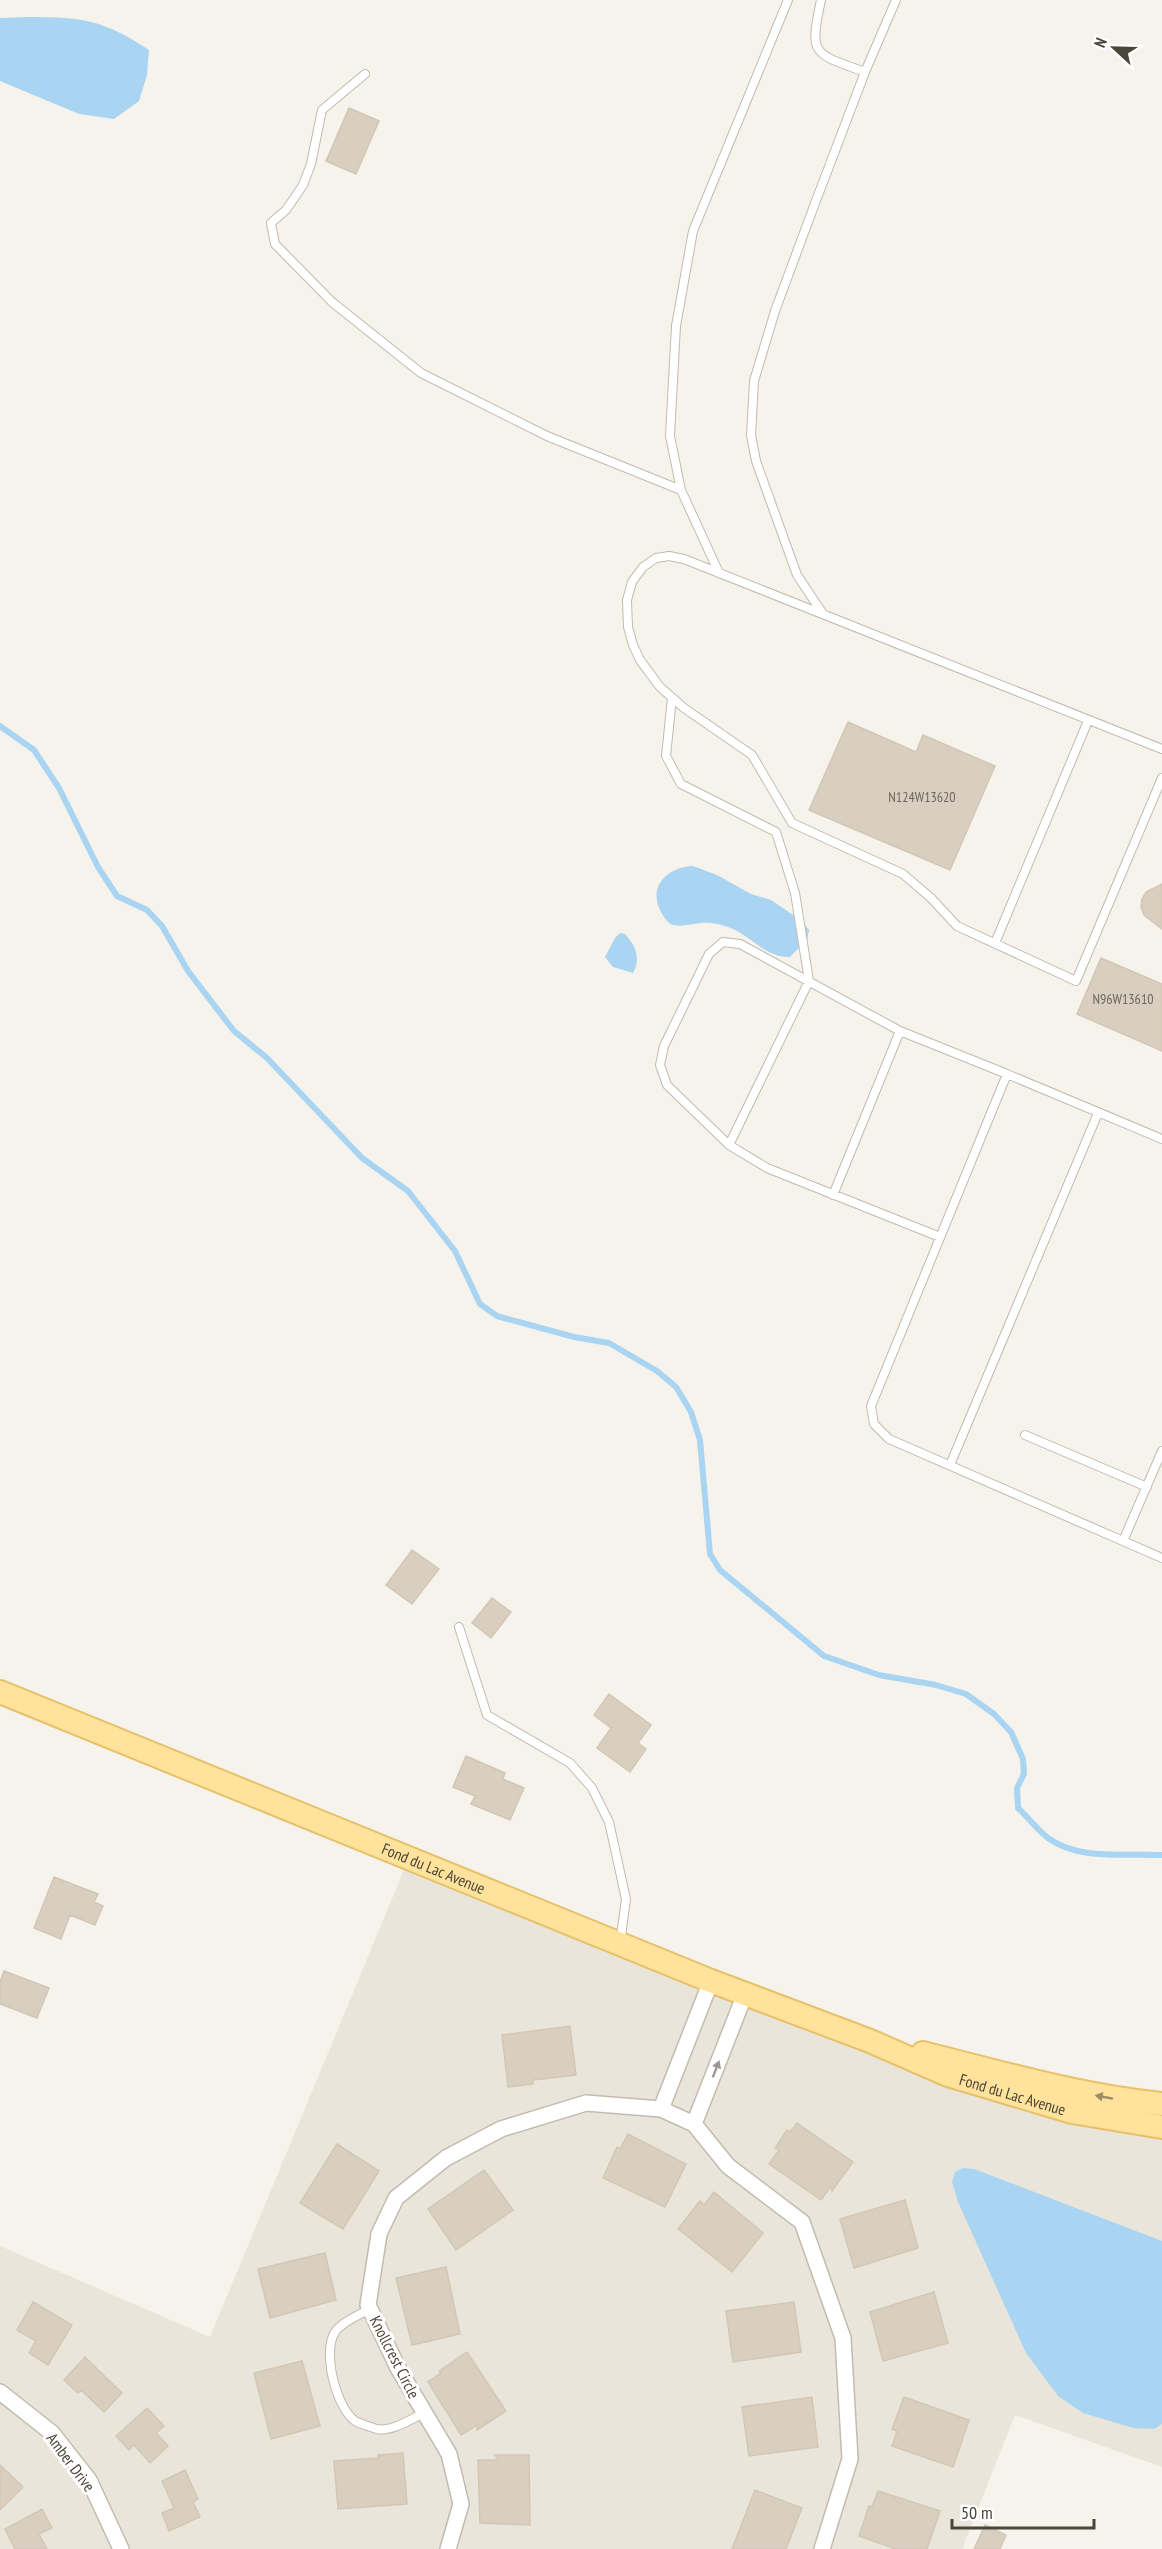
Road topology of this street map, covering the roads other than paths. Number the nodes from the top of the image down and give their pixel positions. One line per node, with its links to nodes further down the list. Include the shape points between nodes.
1 (788, 0): 6 (lane, via 693,231 676,326 670,436)
2 (821, 0): 4 (lane, via 813,36 818,51)
3 (896, 0): 4 (lane)
4 (864, 72): 8 (lane, via 775,310 754,381 751,409 751,435 769,501 797,575)
5 (365, 74): 6 (lane, via 322,110 303,185 286,210 271,223 275,244 332,302 421,373 547,436)
6 (681, 490): 7 (lane)
7 (719, 573): 8 (lane); 9 (lane, via 669,556 656,558 643,567 632,582 627,600 633,645 649,673)
8 (824, 615): 10 (lane)
9 (672, 698): 13 (lane, via 752,755 792,823 903,874 957,926); 14 (lane, via 666,756 681,784 776,831 795,893)
10 (1088, 720): 11 (lane); 13 (lane)
11 (1162, 749)
12 (1162, 778): 13 (lane, via 1076,981)
13 (995, 943)
14 (809, 981): 15 (lane); 19 (lane); 19 (lane, via 741,944 723,942 709,954 664,1046 660,1065 667,1085)
15 (900, 1031): 16 (lane); 20 (lane)
16 (1007, 1074): 17 (lane); 21 (lane)
17 (1098, 1113): 18 (lane); 24 (lane)
18 (1162, 1140)
19 (729, 1145): 20 (lane, via 766,1168)
20 (833, 1195): 21 (lane)
21 (940, 1238): 24 (lane, via 871,1406 874,1424 889,1439)
22 (1025, 1435): 25 (lane)
23 (1162, 1450): 25 (lane)
24 (950, 1465): 26 (lane)
25 (1147, 1487): 26 (lane)
26 (1123, 1541): 27 (lane)
27 (1162, 1558)
28 (459, 1627): 30 (lane, via 487,1715 570,1763 592,1788 609,1822 626,1899)
29 (0, 1692): 30 (main road, Fond du Lac Avenue)
30 (620, 1944): 31 (main road, Fond du Lac Avenue)
31 (711, 1981): 32 (main road, Fond du Lac Avenue); 35 (street)
32 (745, 1995): 33 (main road, Fond du Lac Avenue); 36 (street, one-way to 32)
33 (870, 2041): 34 (main road, Fond du Lac Avenue, one-way to 33, via 1106,2098); 37 (main road, Fond du Lac Avenue, via 993,2091 1072,2112)
34 (1162, 2104)
35 (661, 2109): 36 (street, Knollcrest Circle); 38 (street, Knollcrest Circle, via 586,2103 501,2129 446,2158 396,2198 379,2234)
36 (694, 2124): 43 (street, Knollcrest Circle, via 728,2166 802,2222 843,2338 850,2459)
37 (1162, 2127)
38 (370, 2309): 40 (street, Knollcrest Circle); 40 (lane, via 337,2329 333,2336 328,2351 338,2399 355,2420 378,2429)
39 (0, 2392): 41 (street, Amber Drive, via 52,2433 89,2480)
40 (424, 2413): 42 (street, Knollcrest Circle, via 449,2454 461,2504)
41 (121, 2549)
42 (448, 2549)
43 (822, 2549)

